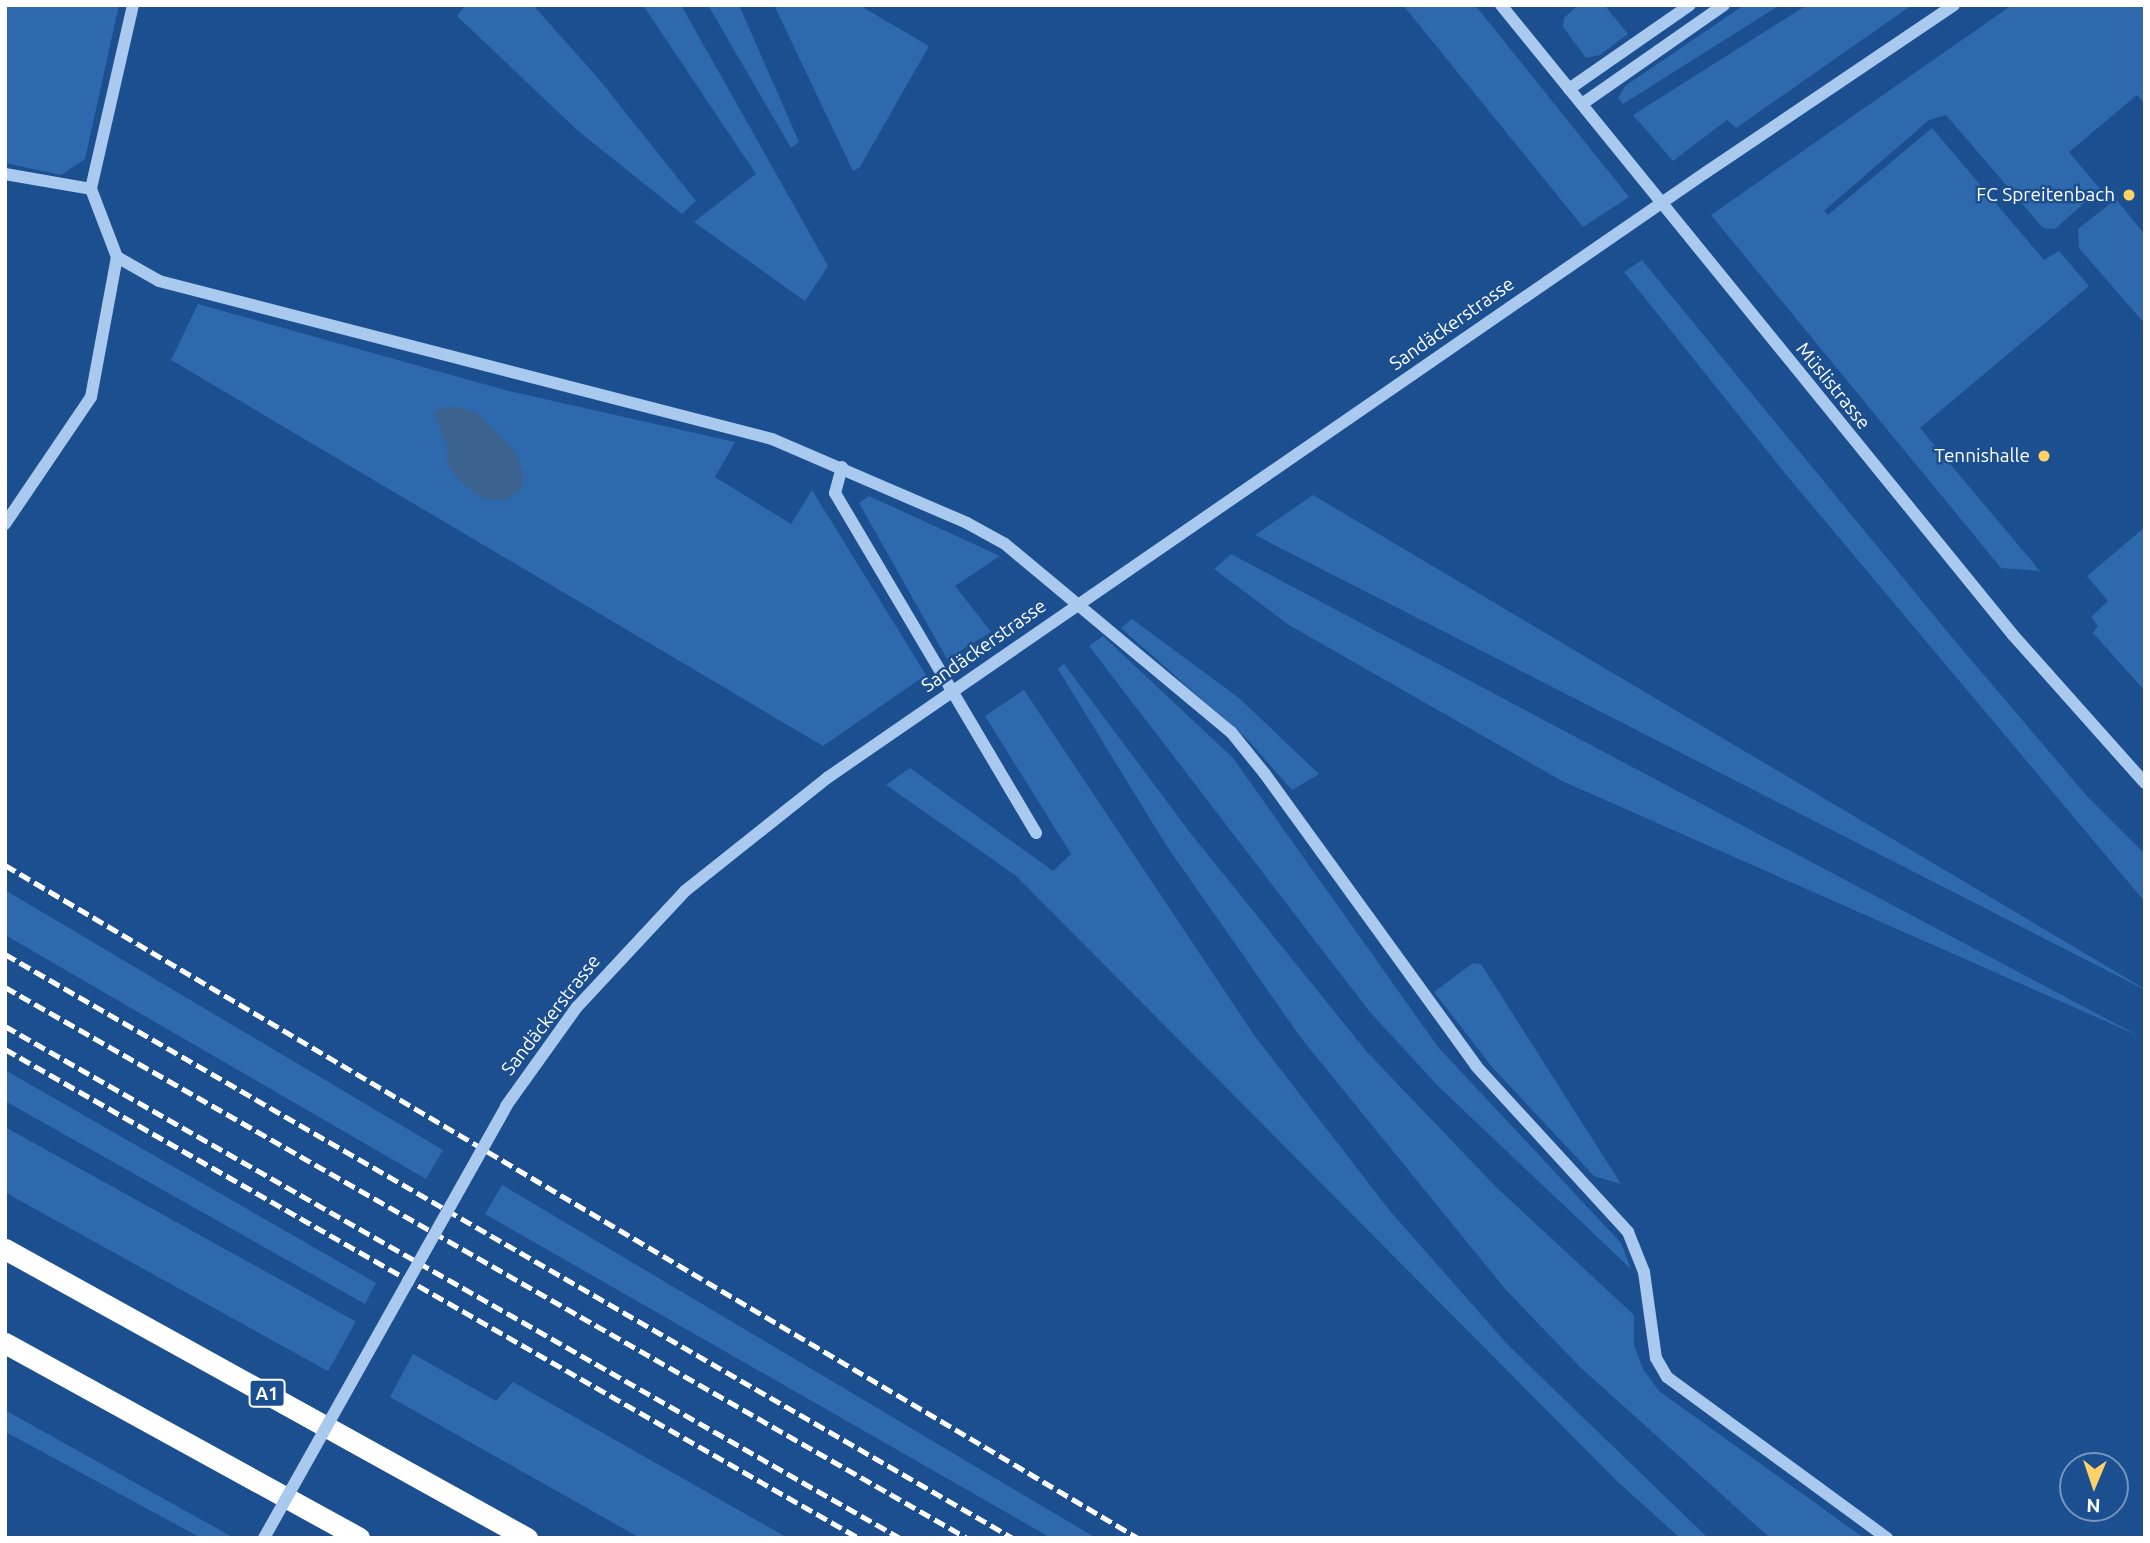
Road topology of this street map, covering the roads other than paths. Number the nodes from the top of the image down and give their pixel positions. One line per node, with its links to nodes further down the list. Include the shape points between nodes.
1 (134, 5): 9 (street, via 108,98)
2 (1501, 5): 6 (street, Müslistrasse)
3 (1690, 5): 6 (street)
4 (1724, 5): 7 (street)
5 (1954, 5): 17 (street, Sandäckerstrasse, bridge, via 827,778 685,891 584,999 506,1106)
6 (1569, 89): 7 (street, Müslistrasse)
7 (1582, 104): 13 (street, Müslistrasse, via 2013,635)
8 (5, 174): 9 (street)
9 (91, 189): 10 (street)
10 (117, 257): 11 (street, via 159,281 772,439); 12 (street, via 91,397)
11 (842, 467): 14 (street, via 835,493); 20 (street, via 1005,544 1231,732 1476,1066 1628,1232 1644,1272 1656,1357 1667,1377)
12 (5, 524)
13 (2145, 783)
14 (1036, 833)
15 (5, 1249): 19 (highway, A1)
16 (5, 1343): 18 (highway)
17 (264, 1538)
18 (359, 1538)
19 (527, 1538)
20 (1887, 1538)

